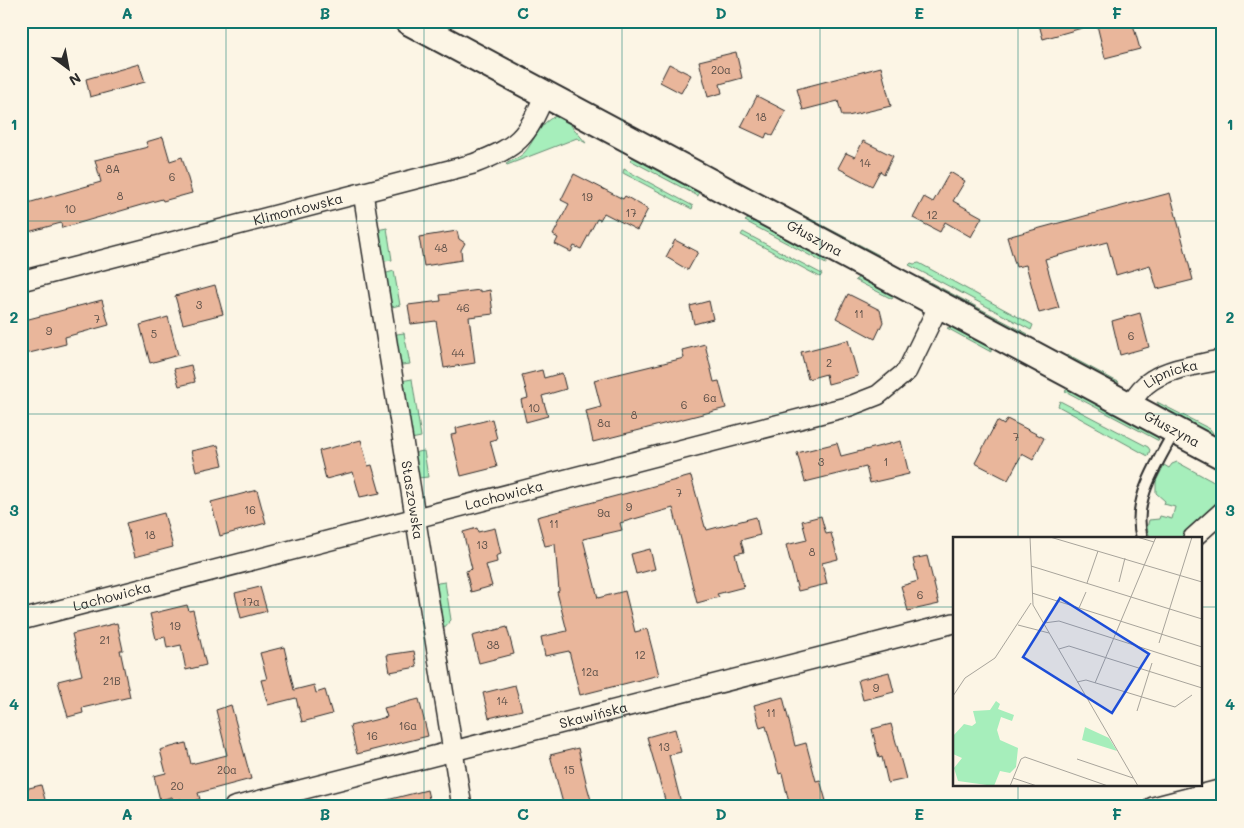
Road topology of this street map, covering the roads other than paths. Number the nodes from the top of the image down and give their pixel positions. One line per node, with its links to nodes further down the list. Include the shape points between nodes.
1 (408, 21): 2 (street, Głuszyna)
2 (545, 94): 3 (street, Klimontowska, via 529,127 518,142 506,150 473,164); 5 (street, Głuszyna)
3 (363, 193): 4 (street, Klimontowska); 11 (street, Staszowska)
4 (21, 281)
5 (939, 305): 7 (street, Głuszyna); 11 (street, Lachowicka, via 907,371 878,395)
6 (1223, 359): 7 (street, Lipnicka, via 1165,373 1138,392)
7 (1129, 406): 8 (street, Głuszyna)
8 (1175, 430): 9 (street, Głuszyna); 12 (lane, via 1147,484 1140,509)
9 (1223, 456)
10 (1223, 512): 13 (street)
11 (416, 517): 14 (street, Lachowicka); 16 (street, Staszowska)
12 (1142, 537)
13 (1194, 537)
14 (21, 620)
15 (953, 623): 16 (street, Skawińska)
16 (453, 751): 18 (street, Skawińska); 19 (street, Staszowska)
17 (1223, 789): 20 (street)
18 (234, 807)
19 (462, 807)
20 (1153, 807)

